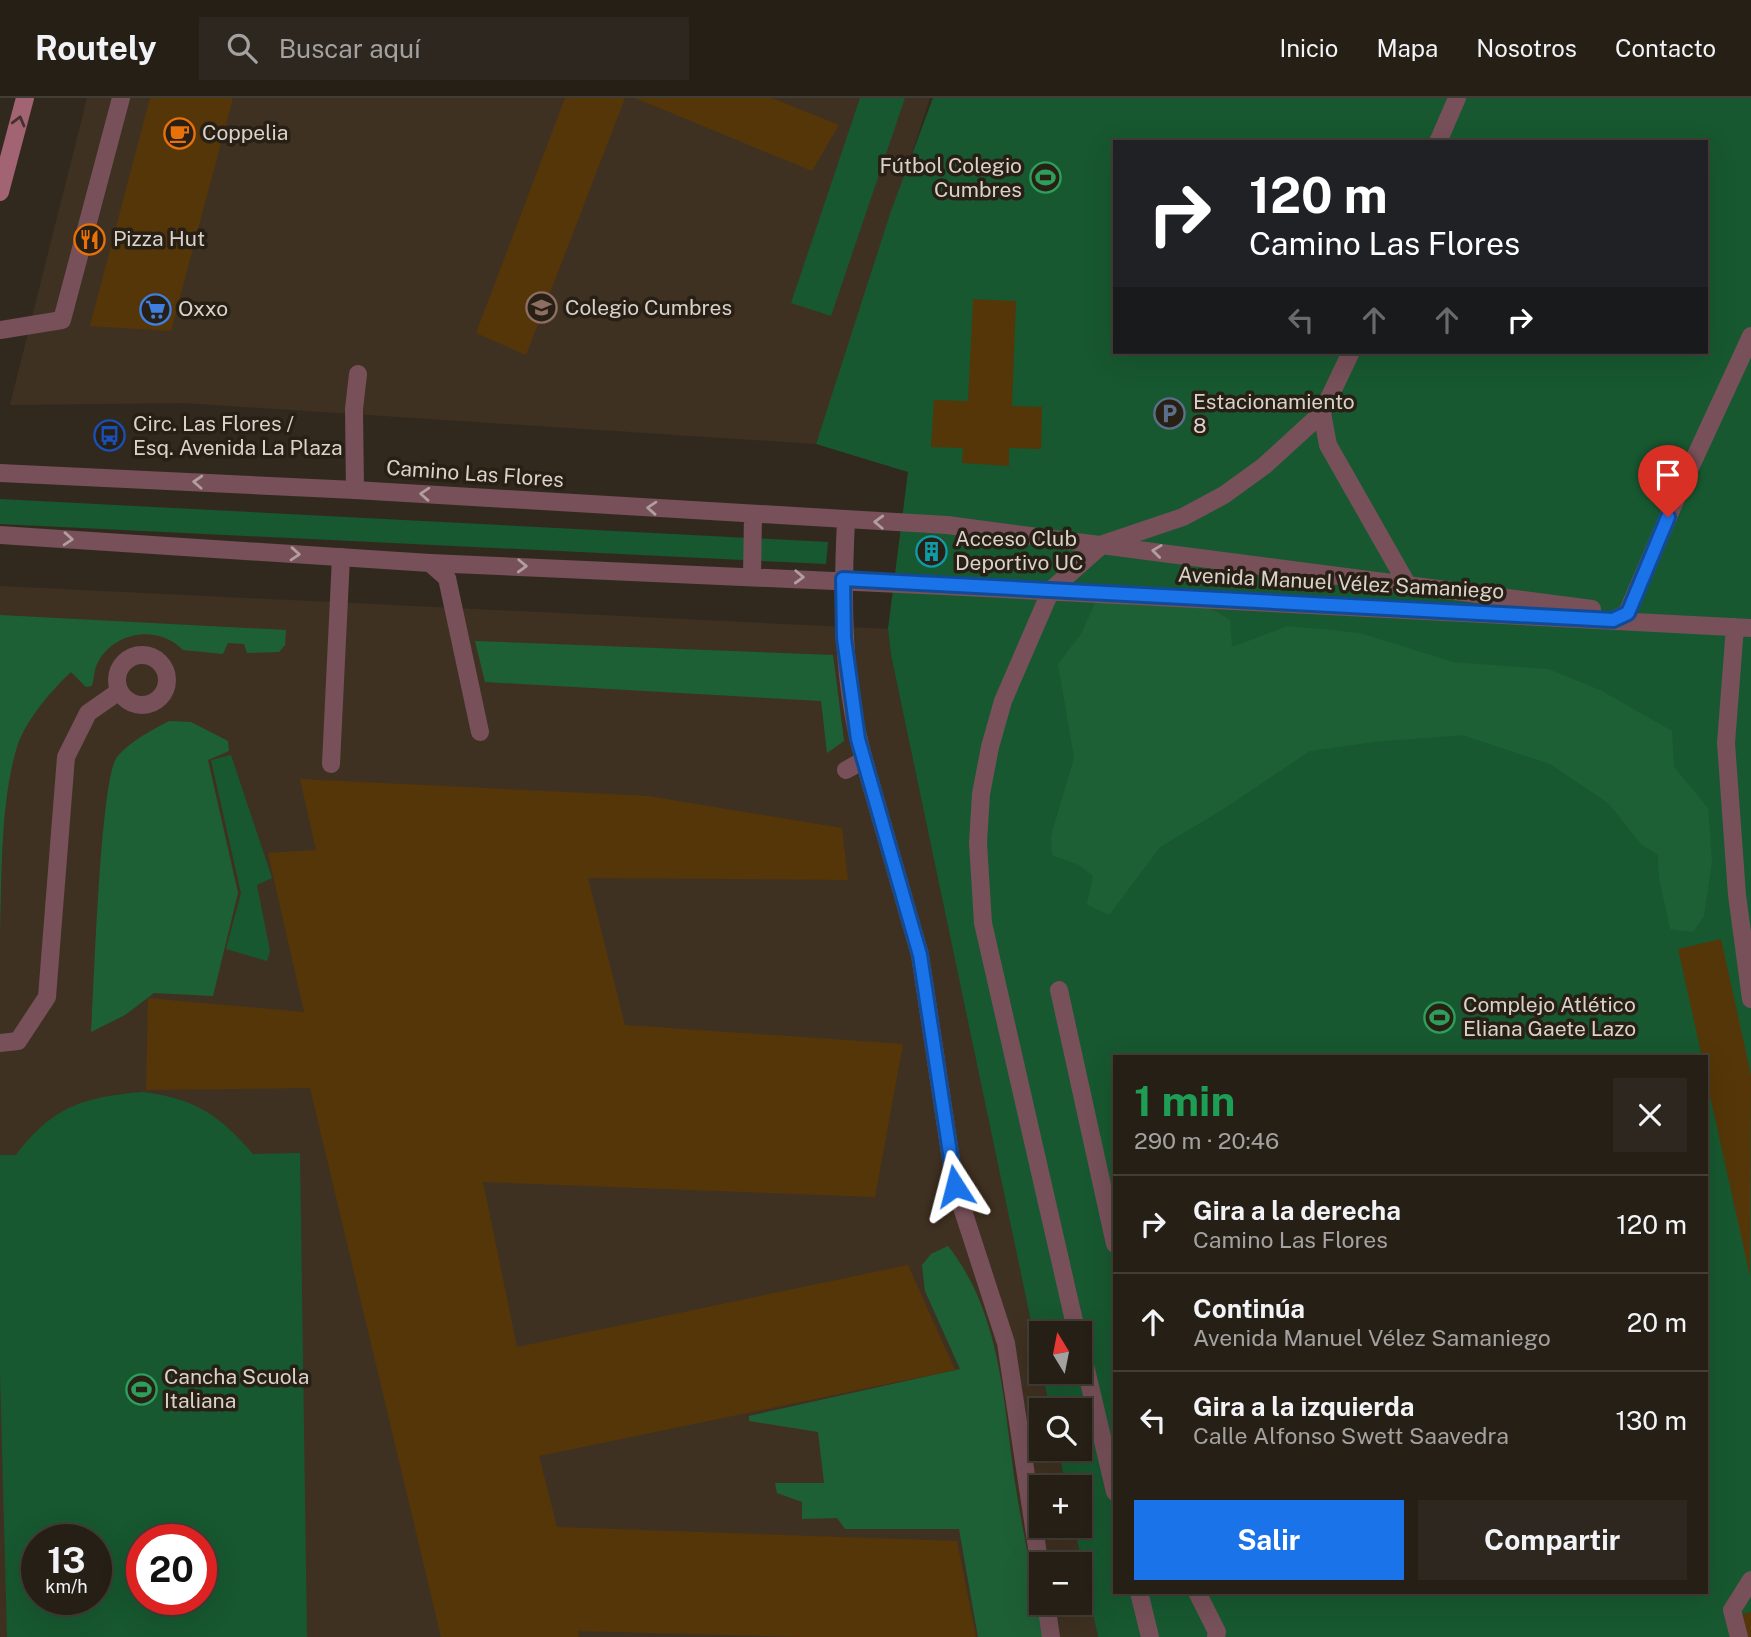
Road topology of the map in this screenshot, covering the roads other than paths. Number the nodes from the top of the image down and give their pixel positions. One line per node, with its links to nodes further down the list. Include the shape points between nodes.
1 (25, 98): 5 (main road, one-way to 1)
2 (121, 98): 6 (street, via 62,320)
3 (1457, 98): 4 (street)
4 (1439, 140)
5 (0, 192)
6 (0, 330)
7 (1751, 336): 24 (street)
8 (1350, 354): 10 (street)
9 (358, 374): 12 (street)
10 (1322, 413): 17 (street, via 1224,495 1183,517); 22 (street, via 1328,445)
11 (0, 473): 12 (street, Camino Las Flores, one-way to 11)
12 (355, 490): 13 (street, Camino Las Flores, one-way to 12)
13 (753, 515): 14 (street, Camino Las Flores); 20 (street)
14 (846, 521): 15 (street, Camino Las Flores, one-way to 14); 21 (street)
15 (1020, 534): 17 (street, Avenida Manuel Vélez Samaniego)
16 (0, 535): 18 (street, one-way to 18)
17 (1103, 544): 22 (street, Avenida Manuel Vélez Samaniego, one-way to 17); 23 (street)
18 (341, 557): 19 (street); 29 (street)
19 (430, 563): 20 (street, one-way to 20); 27 (street, via 447,578)
20 (752, 576): 21 (street, one-way to 21)
21 (843, 579): 23 (street, Avenida Manuel Vélez Samaniego); 28 (street, via 844,638)
22 (1407, 584): 24 (street, Avenida Manuel Vélez Samaniego)
23 (1051, 590): 24 (street, Avenida Manuel Vélez Samaniego); 35 (street, via 1003,701 990,747 981,794 979,882 983,923)
24 (1620, 617): 25 (street, Avenida Manuel Vélez Samaniego)
25 (1743, 628): 32 (street, via 1726,743 1737,895)
26 (118, 692): 33 (street, via 88,713 66,757 47,997 18,1041)
27 (480, 732)
28 (864, 760): 30 (street); 38 (street, via 920,955 955,1186 1006,1343)
29 (331, 764)
30 (846, 770)
31 (1059, 990): 34 (street)
32 (1751, 999)
33 (0, 1042)
34 (1113, 1235)
35 (1074, 1321)
36 (1089, 1384): 37 (street)
37 (1113, 1484)
38 (1038, 1552)
39 (1751, 1580): 46 (street, via 1732,1610)
40 (1139, 1594): 44 (street)
41 (1198, 1594): 45 (street)
42 (1048, 1615): 43 (street)
43 (1051, 1637)
44 (1150, 1637)
45 (1216, 1637)
46 (1739, 1637)

